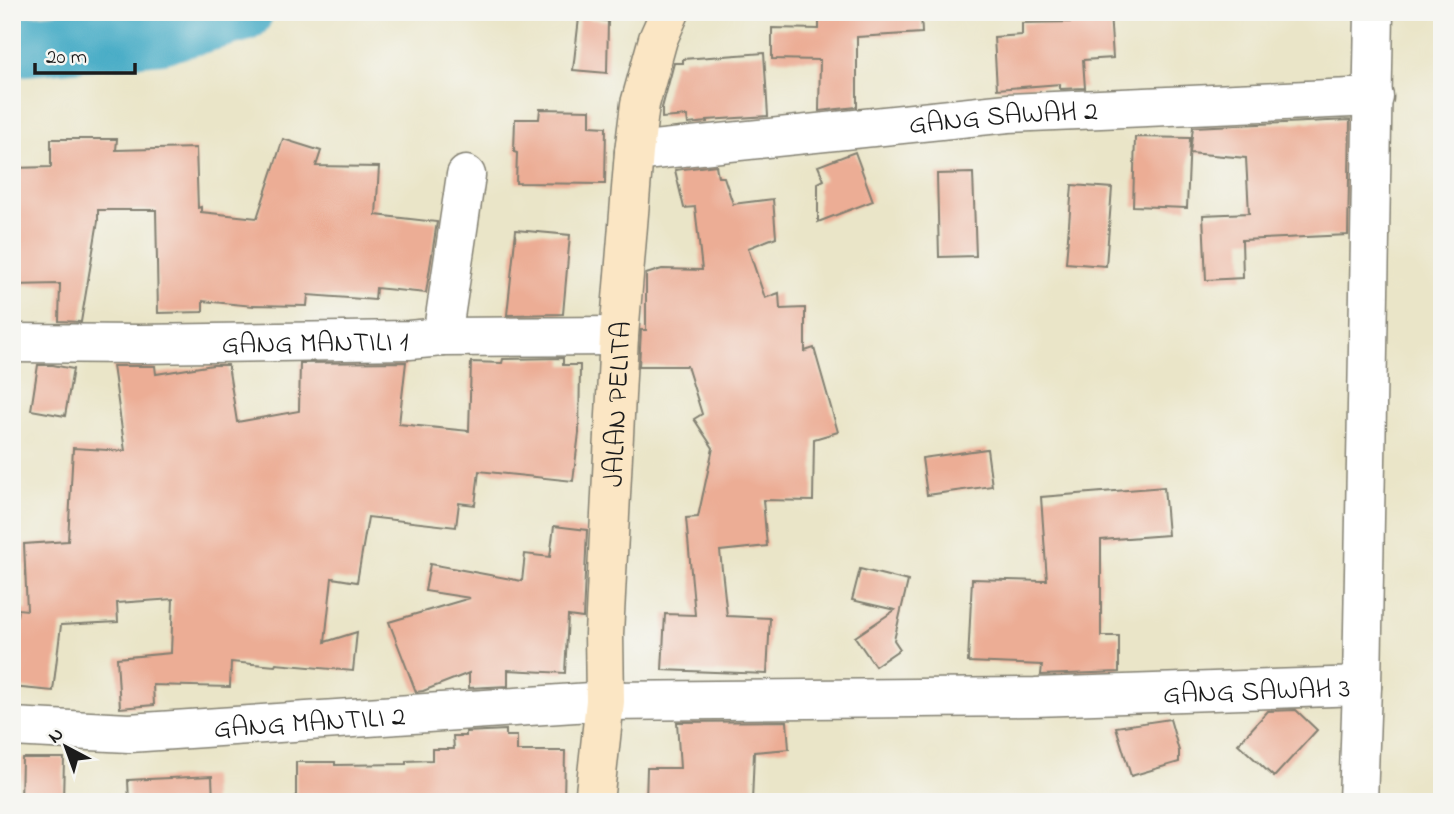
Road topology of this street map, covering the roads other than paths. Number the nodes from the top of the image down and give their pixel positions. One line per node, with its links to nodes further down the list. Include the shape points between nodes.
1 (670, 12): 4 (street, JALAN PELITA, via 640,104)
2 (1374, 12): 3 (street, GANG SAWAH 3)
3 (1374, 97): 4 (street, GANG SAWAH 2, via 1007,113); 9 (street, GANG SAWAH 3)
4 (634, 152): 6 (street, JALAN PELITA)
5 (466, 174): 7 (street)
6 (619, 335): 7 (street, GANG MANTILI 1); 10 (street, JALAN PELITA, via 604,634)
7 (442, 337): 8 (street, GANG MANTILI 1)
8 (12, 343)
9 (1362, 686): 10 (street, GANG SAWAH 3, via 1035,697); 13 (street)
10 (605, 701): 11 (street, GANG MANTILI 2, via 129,733); 12 (street, JALAN PELITA)
11 (12, 727)
12 (594, 802)
13 (1358, 802)

